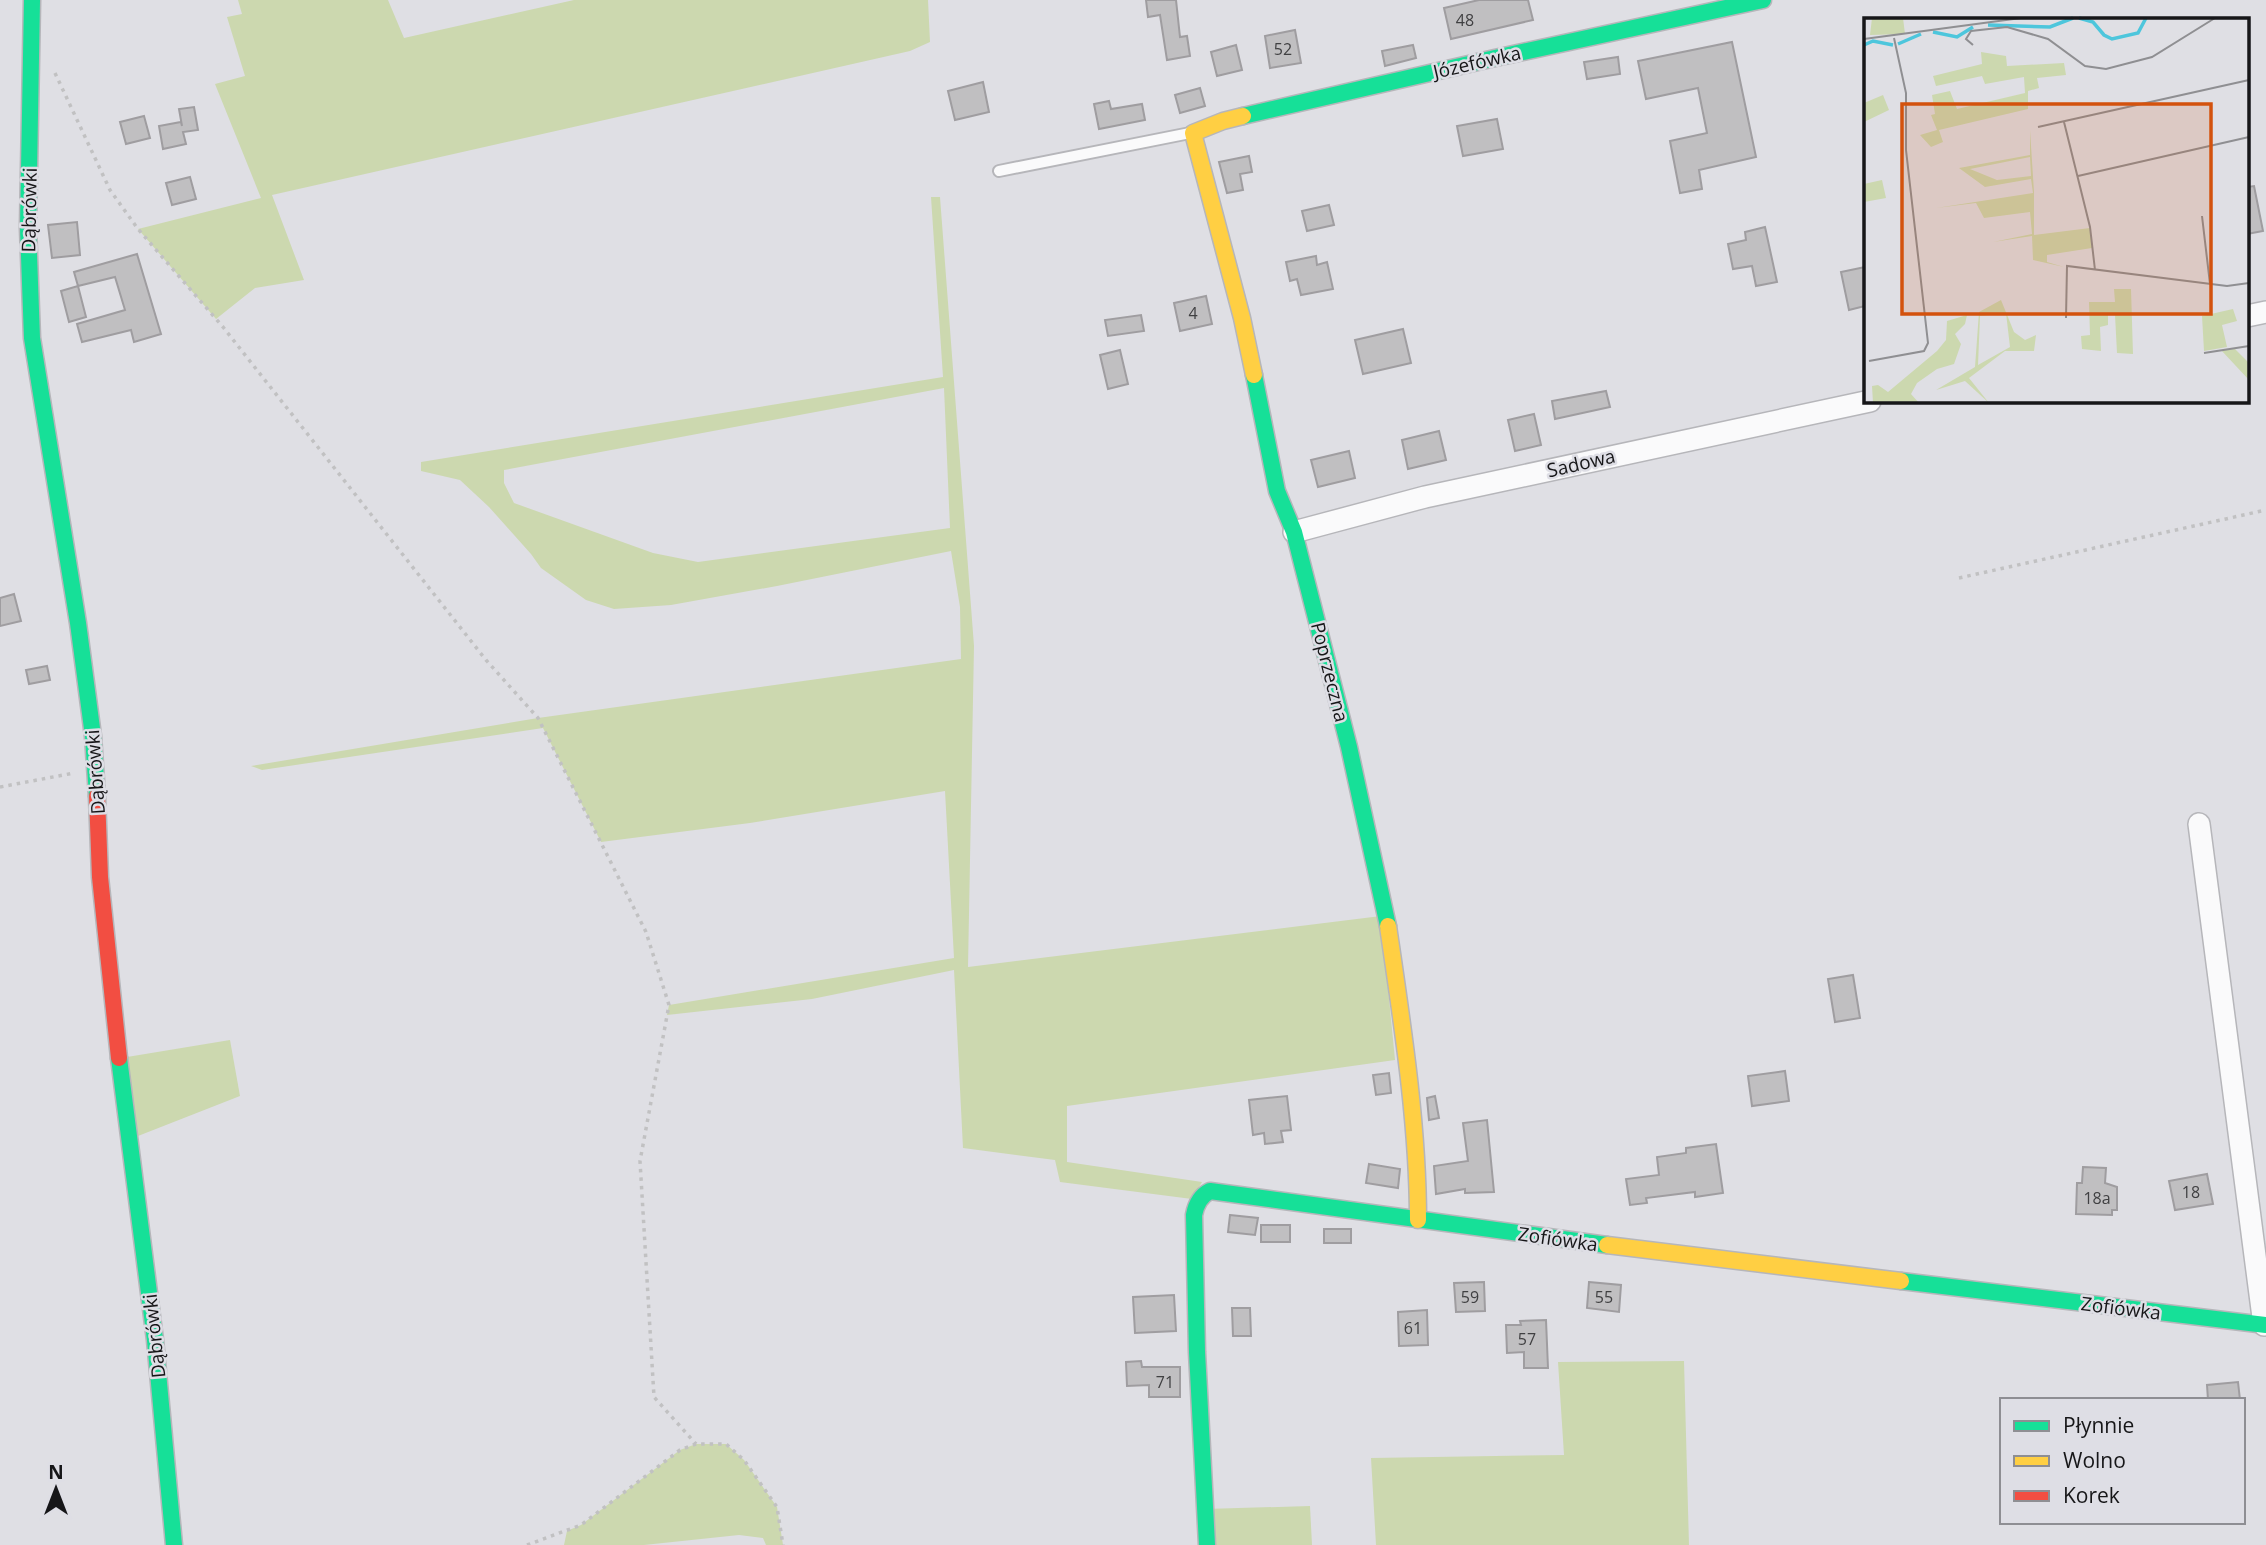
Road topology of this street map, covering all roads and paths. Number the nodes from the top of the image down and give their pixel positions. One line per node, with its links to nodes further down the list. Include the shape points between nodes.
1 (32, 0): 12 (street, Dąbrówki, via 28,228 32,338 78,623)
2 (1763, 0): 4 (street, Józefówka, via 1454,67 1223,121)
3 (52, 66): 17 (path, via 110,190 138,229 223,327 486,660 538,718 646,932 669,1005 640,1161 654,1397)
4 (1193, 133): 5 (lane); 10 (street, Poprzeczna, via 1242,318 1277,491)
5 (999, 171)
6 (2266, 312): 7 (street)
7 (2248, 316)
8 (1865, 402): 10 (street, Sadowa, via 1425,497)
9 (2266, 510): 11 (path)
10 (1294, 532): 15 (street, Poprzeczna, via 1384,902 1417,1164)
11 (1959, 578)
12 (96, 770): 13 (path); 18 (street, Dąbrówki, via 101,890 155,1340)
13 (0, 787)
14 (2199, 824): 16 (street)
15 (1418, 1220): 16 (street, Zofiówka); 21 (street, Zofiówka, via 1219,1191 1203,1194 1197,1202 1197,1352)
16 (2265, 1325)
17 (696, 1444): 19 (path, via 680,1450 581,1525); 20 (path, via 726,1444 744,1460 778,1507)
18 (174, 1545)
19 (527, 1545)
20 (783, 1545)
21 (1207, 1545)

